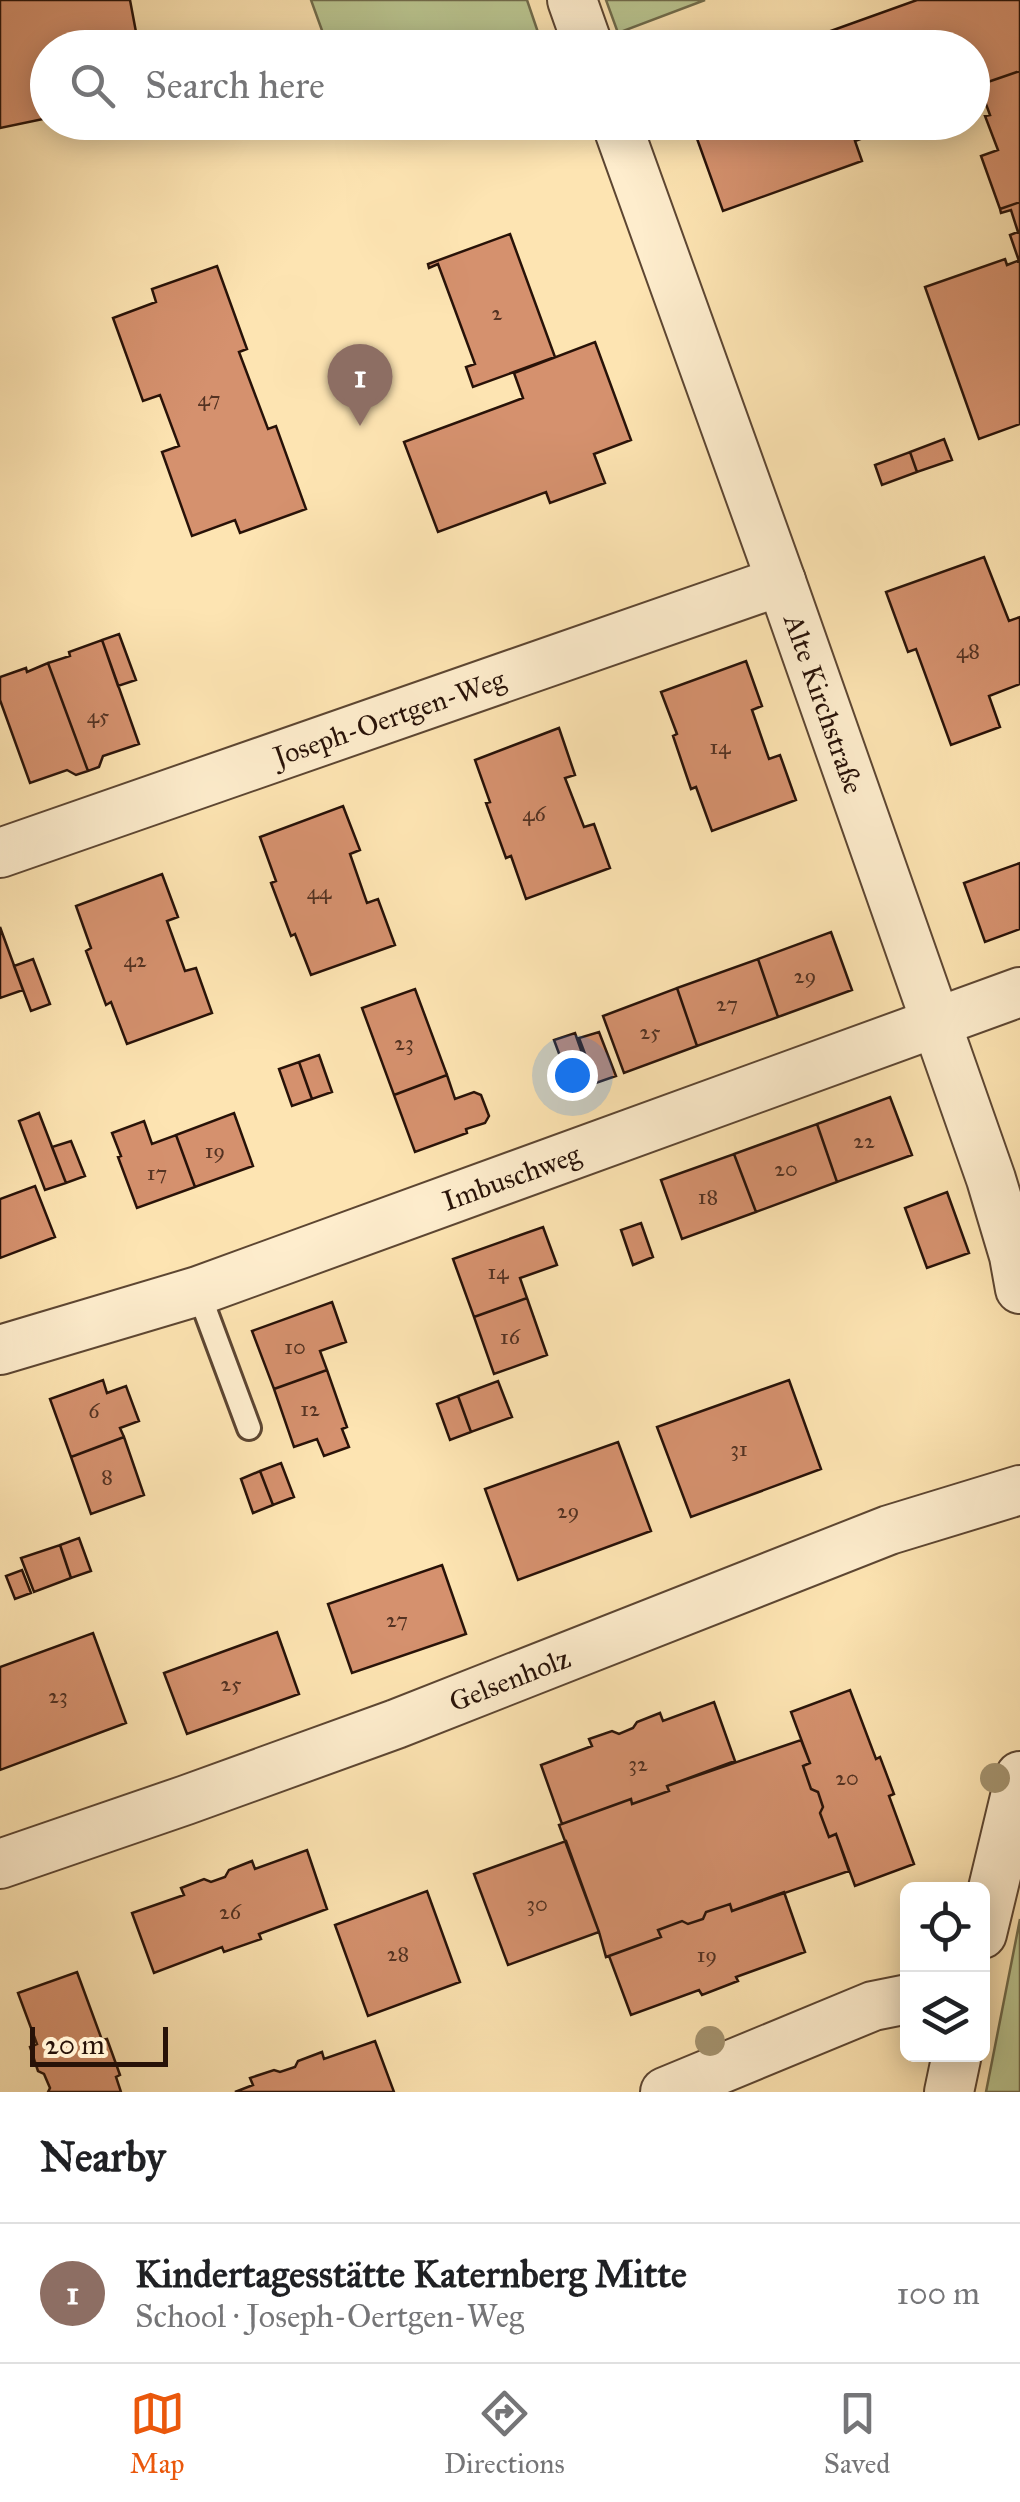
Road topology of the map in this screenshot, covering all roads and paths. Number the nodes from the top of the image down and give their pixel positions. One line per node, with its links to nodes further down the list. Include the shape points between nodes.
1 (572, 0): 2 (street)
2 (583, 30)
3 (622, 140): 4 (street, Alte Kirchstraße)
4 (781, 582): 5 (street, Joseph-Oertgen-Weg); 7 (street, Alte Kirchstraße)
5 (0, 852)
6 (1020, 992): 7 (street, Imbuschweg)
7 (936, 1024): 8 (street, Alte Kirchstraße, via 991,1179); 9 (street, Imbuschweg)
8 (1020, 1289)
9 (198, 1291): 10 (street, Imbuschweg); 11 (lane)
10 (0, 1350)
11 (249, 1428)
12 (1020, 1490): 14 (street, Gelsenholz, via 889,1530 396,1724)
13 (1020, 1776): 15 (street)
14 (0, 1864)
15 (990, 1901)
16 (900, 2001): 18 (street)
17 (955, 2062): 19 (street)
18 (665, 2092)
19 (949, 2092)

